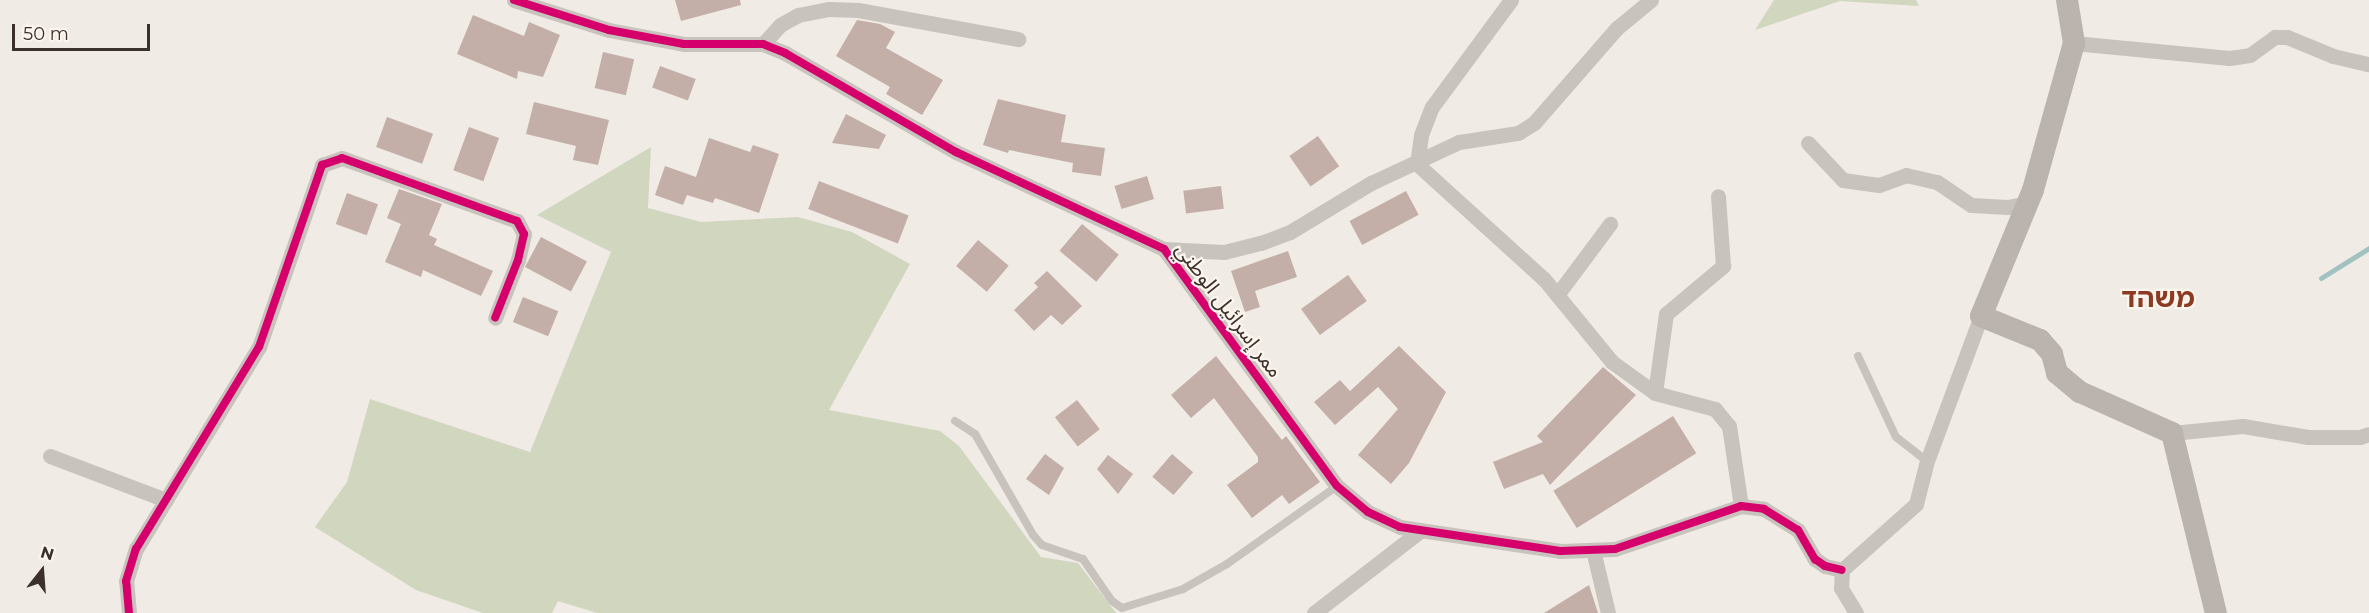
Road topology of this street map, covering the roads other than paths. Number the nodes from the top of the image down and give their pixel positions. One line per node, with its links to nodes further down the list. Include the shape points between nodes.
1 (514, 0): 7 (street, ممر إسرائيل الوطني, via 609,30 684,44)
2 (1511, 0): 10 (street, via 1432,107 1421,135)
3 (2067, 0): 6 (street)
4 (1642, 3): 10 (street, via 1534,123 1518,133 1459,142)
5 (1018, 39): 7 (street, via 858,10 829,9 798,15 780,25)
6 (2074, 43): 8 (street, via 2229,58 2250,55 2275,37 2287,37 2333,56); 12 (street)
7 (763, 44): 14 (street, ممر إسرائيل الوطني, via 956,152)
8 (2369, 64)
9 (1809, 143): 12 (street, via 1844,180 1880,185 1906,175 1938,182 1971,205 2008,207)
10 (1418, 164): 14 (street, via 1371,183 1290,232 1261,243 1224,252); 15 (street)
11 (1718, 196): 19 (street, via 1723,266 1666,314)
12 (2027, 203): 16 (street)
13 (1610, 225): 15 (street)
14 (1164, 249): 25 (street, ممر إسرائيل الوطني)
15 (1557, 295): 19 (street, via 1612,362)
16 (1981, 316): 21 (street, via 2040,340 2052,354 2057,373 2080,392); 24 (street)
17 (495, 318): 26 (street, via 524,234 517,221 342,158 322,165 259,347)
18 (1858, 356): 24 (lane, via 1896,437)
19 (1655, 393): 27 (street, via 1715,409 1729,426)
20 (955, 421): 25 (lane, via 975,434 1033,535 1042,545 1083,559 1112,601 1122,608 1182,590 1227,564)
21 (2172, 433): 22 (street, via 2243,426 2308,437); 35 (street)
22 (2369, 434)
23 (50, 456): 26 (street)
24 (1927, 461): 30 (street, via 1916,504)
25 (1336, 486): 28 (street, ممر إسرائيل الوطني, via 1368,512 1400,527)
26 (166, 500): 31 (street, via 136,549 126,580)
27 (1741, 506): 29 (street, ممر إسرائيل الوطني, via 1615,549); 30 (street, ممر إسرائيل الوطني, via 1764,508 1784,518 1798,530 1815,559)
28 (1420, 531): 29 (street, ممر إسرائيل الوطني, via 1560,551); 32 (street)
29 (1593, 550): 33 (street)
30 (1842, 570): 34 (street, via 1841,588)
31 (129, 613)
32 (1314, 613)
33 (1608, 613)
34 (1856, 613)
35 (2216, 613)

